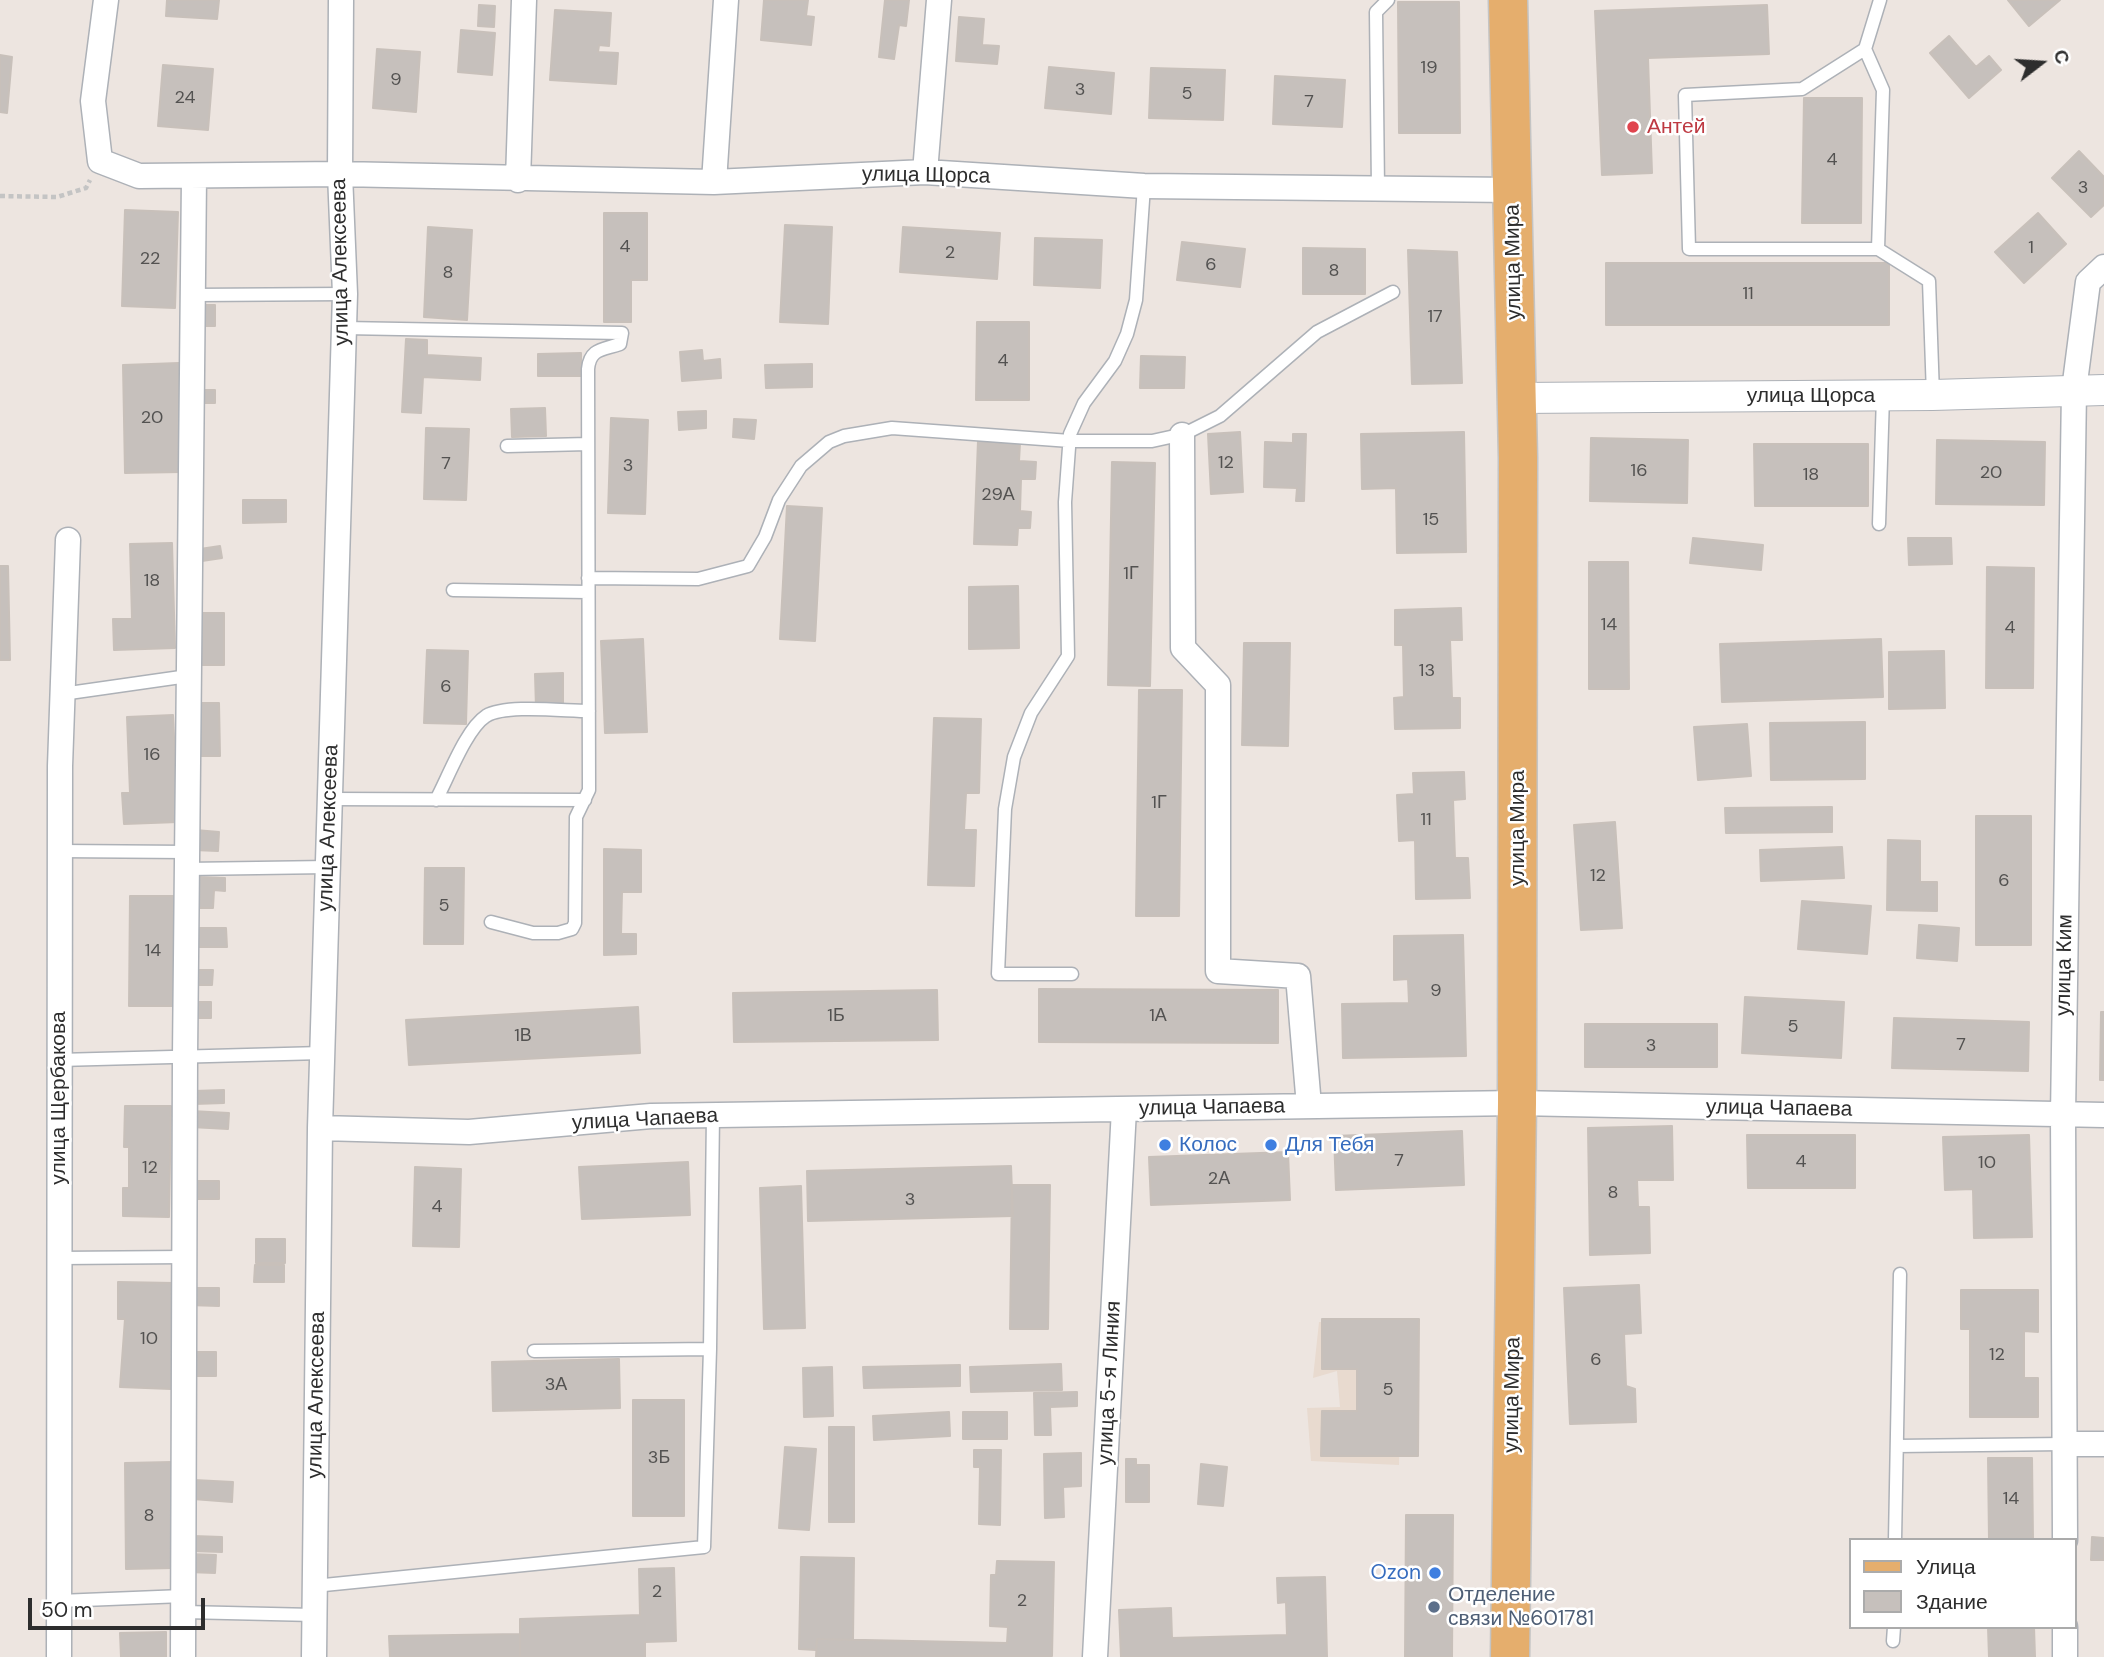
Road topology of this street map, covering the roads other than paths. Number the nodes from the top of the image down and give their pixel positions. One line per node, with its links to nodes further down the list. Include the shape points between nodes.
1 (106, 0): 12 (street, via 93,101 100,160 139,176)
2 (341, 0): 11 (street, улица Алексеева)
3 (524, 0): 13 (street)
4 (726, 0): 14 (street)
5 (939, 0): 10 (street)
6 (1388, 0): 16 (lane, via 1376,12)
7 (1508, 0): 17 (main road, улица Мира)
8 (1880, 0): 9 (lane)
9 (1865, 50): 18 (lane, via 1883,90); 18 (lane, via 1801,89 1685,95 1689,249)
10 (925, 172): 14 (street, улица Щорса); 15 (street, улица Щорса)
11 (340, 174): 12 (street); 13 (street, улица Щорса); 21 (street, улица Алексеева)
12 (194, 177): 22 (street)
13 (518, 180): 14 (street, улица Щорса)
14 (714, 182)
15 (1144, 186): 16 (street, улица Щорса); 30 (lane, via 1136,300 1127,334 1115,361 1084,404)
16 (1378, 188): 17 (street, улица Щорса)
17 (1513, 190): 28 (main road, улица Мира)
18 (1878, 249): 26 (lane, via 1929,281)
19 (2104, 267): 24 (street, улица Ким, via 2088,282)
20 (1393, 292): 29 (lane, via 1317,332 1220,416)
21 (345, 294): 22 (lane); 23 (street, улица Алексеева)
22 (194, 295): 37 (street)
23 (344, 328): 31 (lane, via 622,333 620,344 589,357); 40 (street, улица Алексеева)
24 (2074, 390): 25 (street, улица Щорса); 26 (street, улица Щорса); 55 (street, улица Ким)
25 (2104, 390)
26 (1933, 395): 27 (street, улица Щорса)
27 (1883, 396): 28 (street, улица Щорса); 33 (lane)
28 (1517, 398): 51 (main road, улица Мира)
29 (1182, 435): 30 (lane, via 1152,441); 52 (street, via 1183,648 1218,685 1218,971 1298,976)
30 (1070, 441): 35 (lane, via 892,428 844,436 829,442 794,477 748,566 698,579); 47 (lane, via 1065,502 1068,656 1031,713 1014,757 1005,809 998,974)
31 (588, 444): 32 (lane); 35 (lane)
32 (507, 446)
33 (1879, 524)
34 (68, 540): 38 (street, улица Щербакова)
35 (588, 585): 36 (lane); 39 (lane)
36 (453, 590)
37 (188, 676): 38 (lane); 44 (street)
38 (62, 694): 43 (street, улица Щербакова)
39 (589, 711): 41 (lane, via 499,711 484,717); 42 (lane, via 589,790)
40 (330, 799): 41 (lane); 45 (street, улица Алексеева)
41 (436, 800): 42 (lane)
42 (585, 800): 46 (lane, via 576,817 572,929 533,933)
43 (60, 851): 44 (lane); 50 (street, улица Щербакова)
44 (187, 860): 45 (lane); 49 (street)
45 (328, 867): 48 (street, улица Алексеева)
46 (491, 922)
47 (1072, 974)
48 (322, 1053): 49 (lane); 57 (street, улица Алексеева)
49 (185, 1056): 50 (lane); 59 (street)
50 (59, 1059): 58 (street, улица Щербакова)
51 (1517, 1103): 52 (street, улица Чапаева); 55 (street, улица Чапаева); 77 (main road, улица Мира)
52 (1308, 1106): 53 (street, улица Чапаева)
53 (1124, 1109): 54 (street, улица Чапаева); 76 (street, улица 5-я Линия)
54 (713, 1115): 57 (street, улица Чапаева, via 469,1132); 61 (lane)
55 (2063, 1115): 56 (street, улица Чапаева); 63 (street, улица Ким)
56 (2104, 1115)
57 (320, 1128): 68 (street, улица Алексеева)
58 (59, 1258): 59 (lane); 69 (street, улица Щербакова)
59 (184, 1258): 70 (street)
60 (1899, 1274): 65 (lane)
61 (710, 1349): 62 (lane); 68 (lane, via 704,1547)
62 (534, 1351)
63 (2064, 1444): 64 (street); 65 (lane); 67 (street, улица Ким)
64 (2104, 1444)
65 (1897, 1446): 66 (lane)
66 (1895, 1538)
67 (2065, 1538)
68 (314, 1586): 71 (street, улица Алексеева)
69 (59, 1601): 70 (lane); 73 (street, улица Щербакова)
70 (184, 1604): 71 (lane); 74 (street)
71 (314, 1615): 75 (street, улица Алексеева)
72 (2065, 1629): 78 (street)
73 (59, 1657)
74 (183, 1657)
75 (314, 1657)
76 (1095, 1657)
77 (1510, 1657)
78 (2065, 1657)

